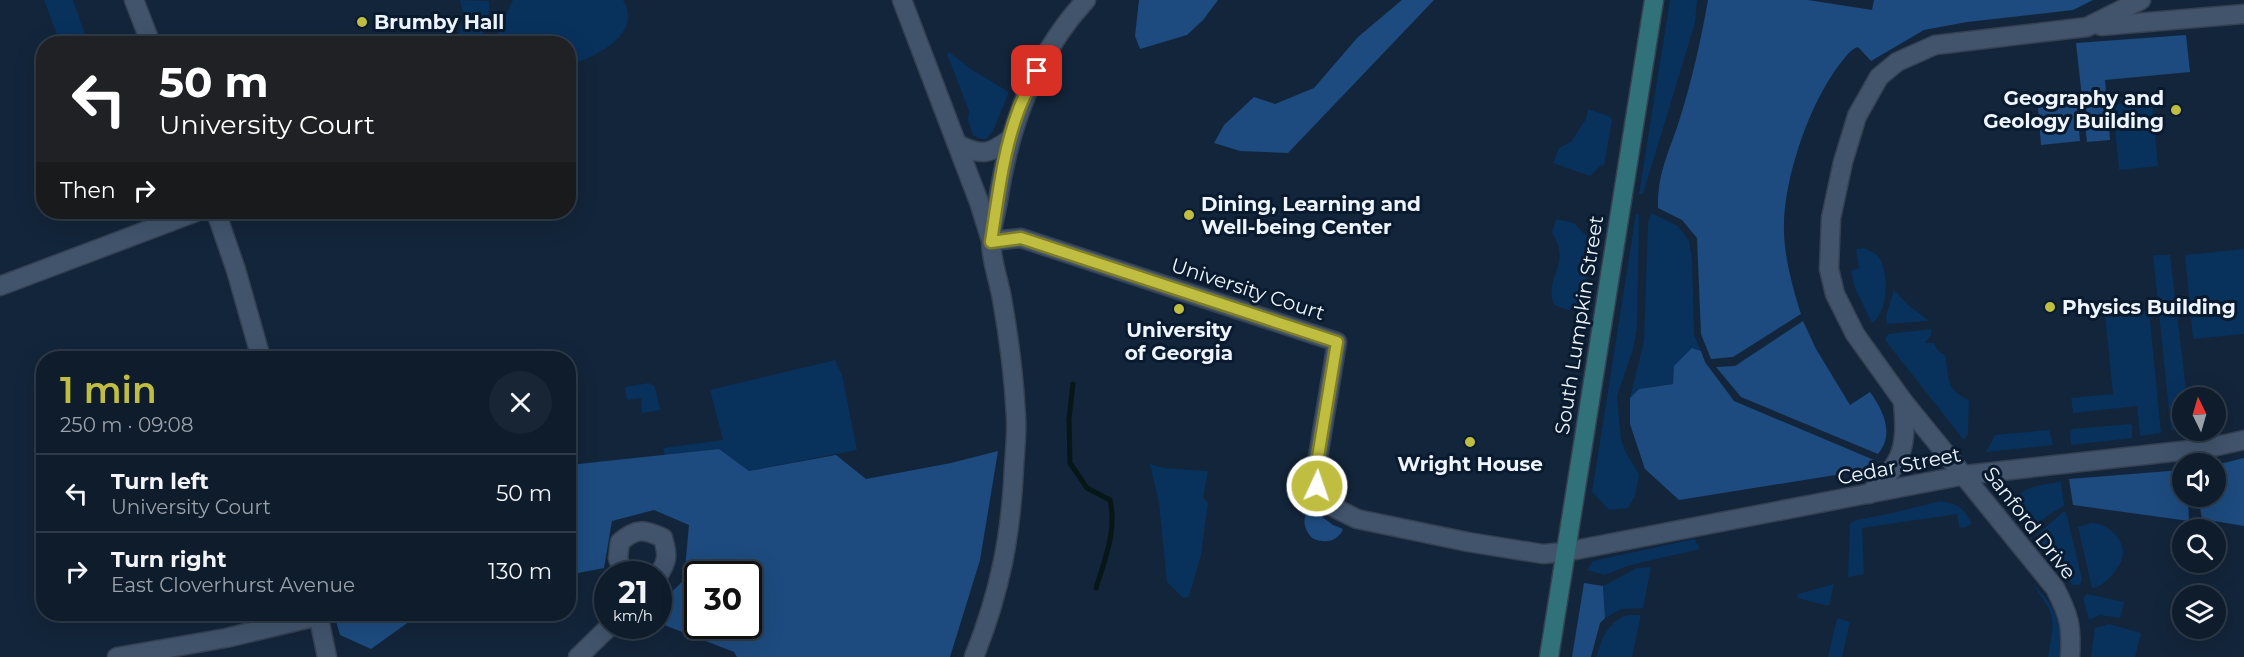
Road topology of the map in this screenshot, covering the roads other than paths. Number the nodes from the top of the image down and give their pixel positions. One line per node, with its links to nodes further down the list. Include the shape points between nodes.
1 (134, 0): 8 (street)
2 (902, 0): 10 (street)
3 (1086, 0): 9 (street, via 1065,23 1037,71)
4 (1654, 0): 20 (main road, South Lumpkin Street)
5 (2141, 0): 7 (street, Sanford Drive)
6 (2244, 14): 7 (street)
7 (2087, 27): 16 (street, Sanford Drive, via 1935,45 1897,62 1879,77 1857,116 1833,206 1829,269 1835,294 1855,334)
8 (148, 36)
9 (1010, 139): 10 (street, via 985,153 972,152); 13 (street)
10 (957, 144): 13 (street)
11 (177, 219): 14 (street)
12 (218, 219): 15 (street)
13 (991, 242): 20 (street, University Court, via 1021,238 1337,342 1316,469 1322,498 1360,520 1532,553); 29 (street, via 1012,357 1016,419 1008,543 989,619)
14 (0, 286)
15 (259, 351)
16 (1903, 400): 18 (street, Sanford Drive); 19 (street, via 1905,441 1900,458)
17 (2244, 441): 18 (street, Cedar Street)
18 (1965, 476): 19 (street, Cedar Street); 31 (street, Sanford Drive, via 2055,588 2068,613)
19 (1868, 495): 20 (street, Cedar Street)
20 (1565, 552): 30 (main road, South Lumpkin Street)
21 (619, 561): 22 (street, via 620,542 630,534 646,530 663,538)
22 (667, 561)
23 (295, 621): 26 (street, via 226,638)
24 (320, 621): 27 (street)
25 (597, 639): 28 (street)
26 (117, 657)
27 (327, 657)
28 (578, 657)
29 (974, 657)
30 (1549, 657)
31 (2070, 657)

